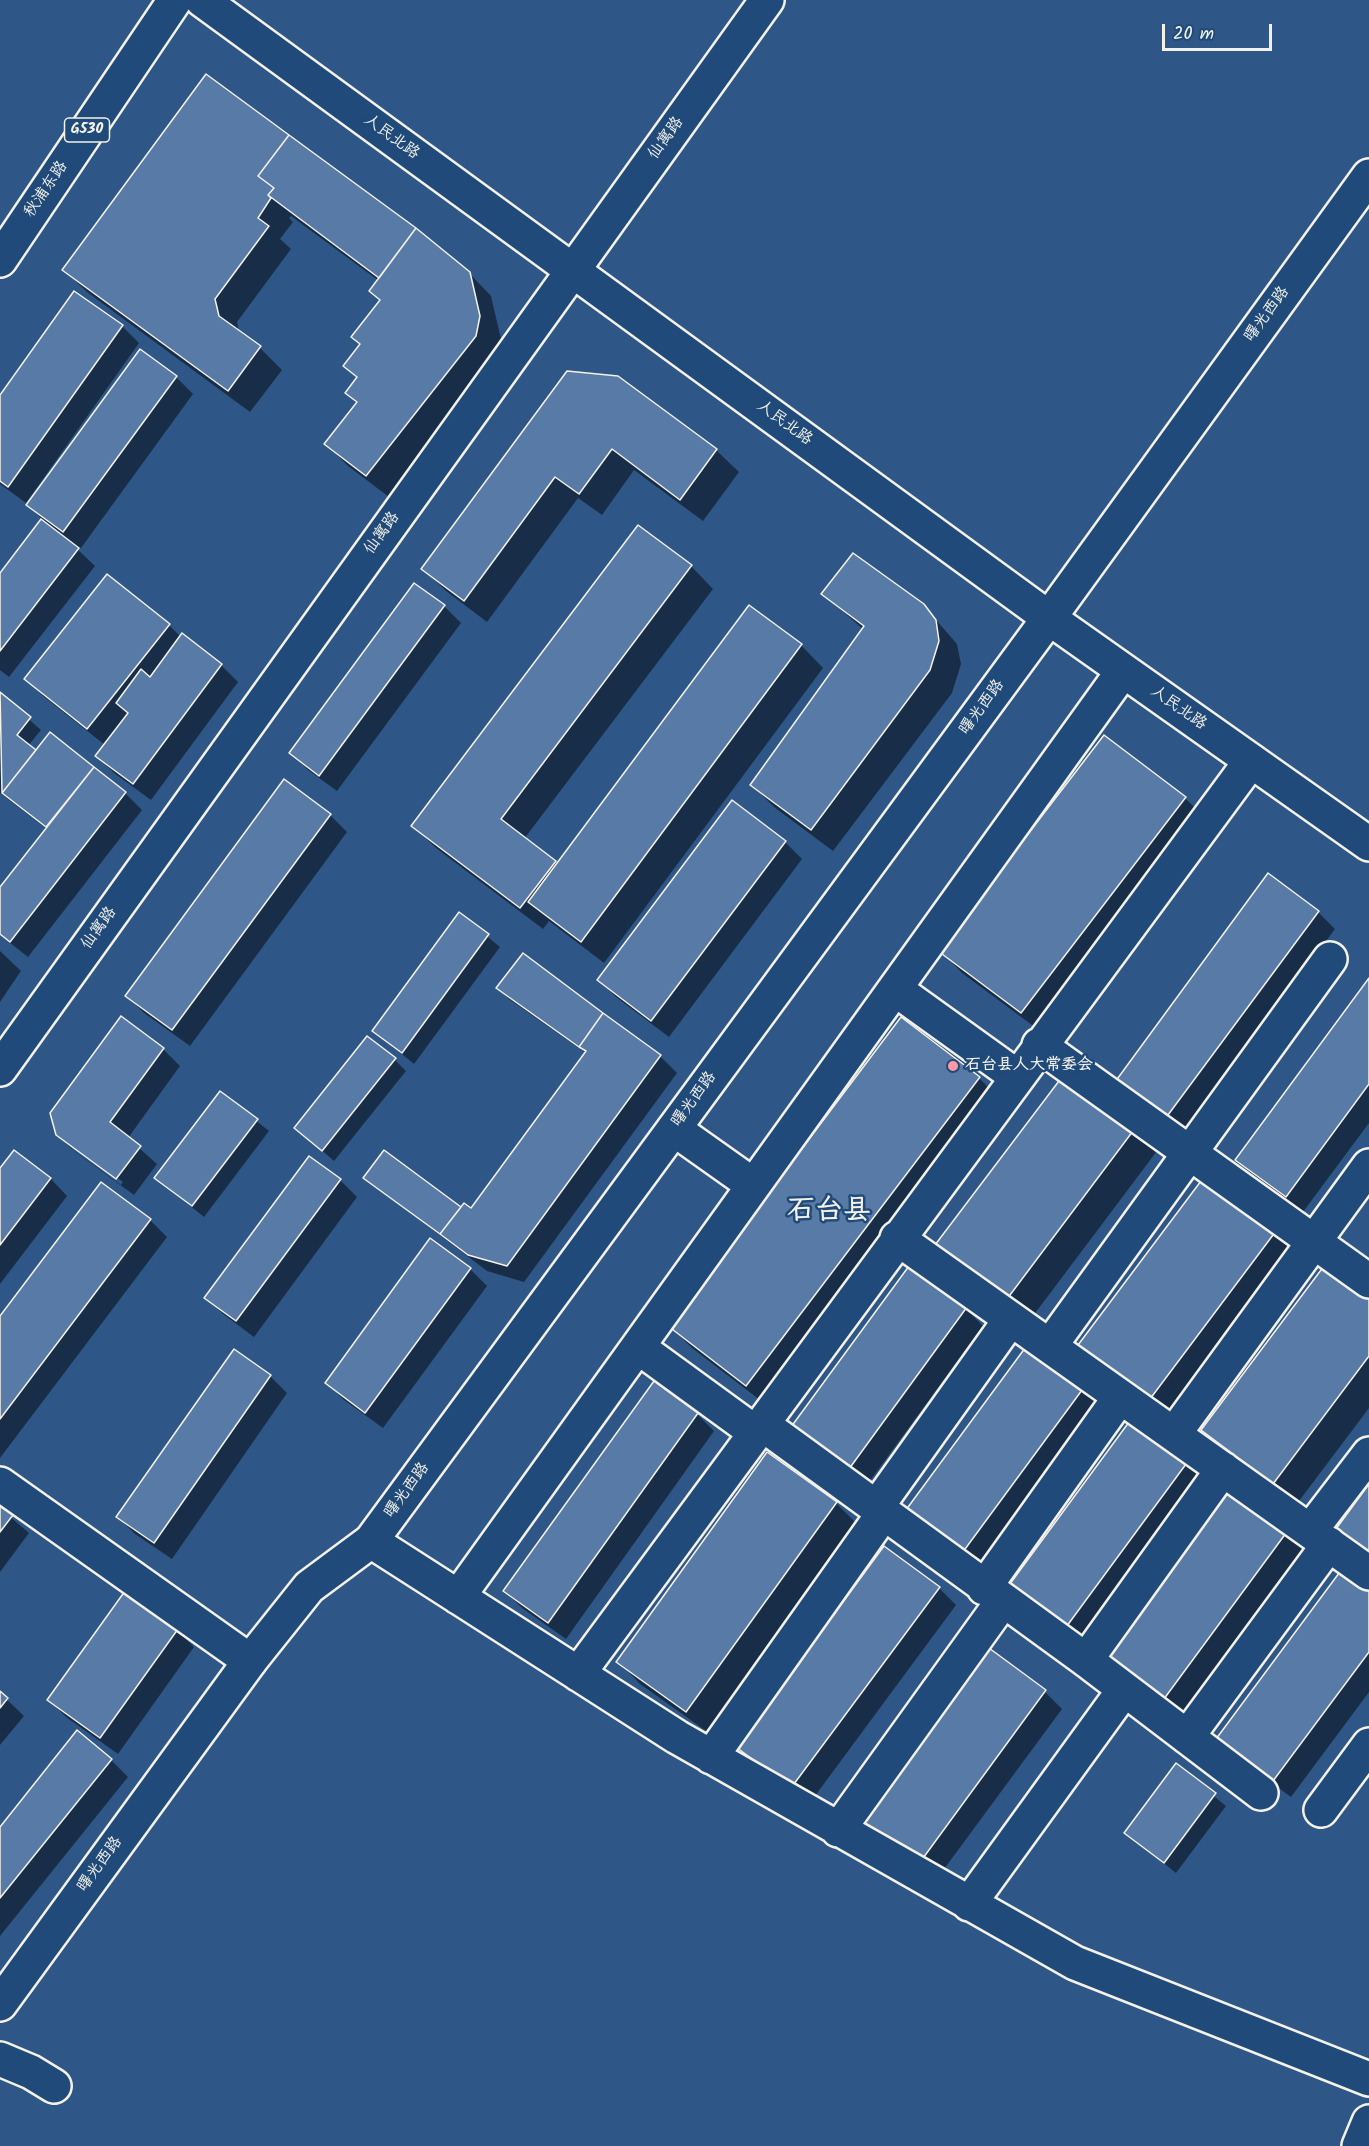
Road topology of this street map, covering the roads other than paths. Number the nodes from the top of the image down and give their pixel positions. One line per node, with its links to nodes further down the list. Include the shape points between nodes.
1 (175, 0): 5 (main road, 秋浦东路 / G530)
2 (202, 0): 6 (main road, 人民北路)
3 (767, 0): 6 (main road, 仙寓路)
4 (1369, 176): 7 (main road, 曙光西路)
5 (0, 260)
6 (573, 270): 7 (main road, 人民北路); 14 (main road, 仙寓路)
7 (1049, 618): 8 (main road, 人民北路); 16 (main road, 曙光西路)
8 (1124, 671): 9 (main road, 人民北路); 12 (main road)
9 (1251, 761): 10 (main road, 人民北路); 13 (main road)
10 (1369, 844)
11 (1330, 959): 17 (main road)
12 (895, 989): 15 (main road); 19 (main road)
13 (1039, 1045): 15 (main road); 17 (main road)
14 (0, 1069)
15 (1016, 1076): 20 (main road)
16 (674, 1129): 19 (main road); 34 (main road, 曙光西路)
17 (1190, 1153): 21 (main road); 24 (main road)
18 (1369, 1166): 21 (main road)
19 (753, 1185): 25 (main road)
20 (897, 1238): 23 (main road); 27 (main road)
21 (1315, 1242): 22 (main road); 28 (main road)
22 (1369, 1281)
23 (1010, 1320): 24 (main road); 32 (main road)
24 (1050, 1346): 26 (main road)
25 (638, 1347): 27 (main road); 37 (main road)
26 (1120, 1396): 28 (main road); 36 (main road)
27 (759, 1428): 32 (main road); 40 (main road)
28 (1174, 1434): 30 (main road)
29 (1369, 1454): 33 (main road)
30 (1223, 1469): 33 (main road); 38 (main road)
31 (0, 1484): 39 (main road)
32 (880, 1511): 36 (main road); 44 (main road)
33 (1320, 1538): 35 (main road); 42 (main road)
34 (371, 1541): 37 (main road); 39 (main road, 曙光西路, via 309,1587)
35 (1369, 1573)
36 (993, 1595): 38 (main road); 47 (main road)
37 (458, 1597): 40 (main road)
38 (1086, 1660): 41 (main road)
39 (250, 1661): 49 (main road, 曙光西路)
40 (579, 1674): 44 (main road)
41 (1124, 1690): 42 (main road); 48 (main road)
42 (1187, 1737): 45 (main road)
43 (1369, 1745): 46 (main road)
44 (711, 1757): 47 (main road)
45 (1261, 1793)
46 (1321, 1810)
47 (838, 1830): 48 (main road)
48 (969, 1904): 51 (main road, via 1075,1963)
49 (0, 2004)
50 (0, 2059): 52 (main road)
51 (1369, 2079)
52 (54, 2086)
53 (1369, 2122): 54 (main road)
54 (1359, 2146)

